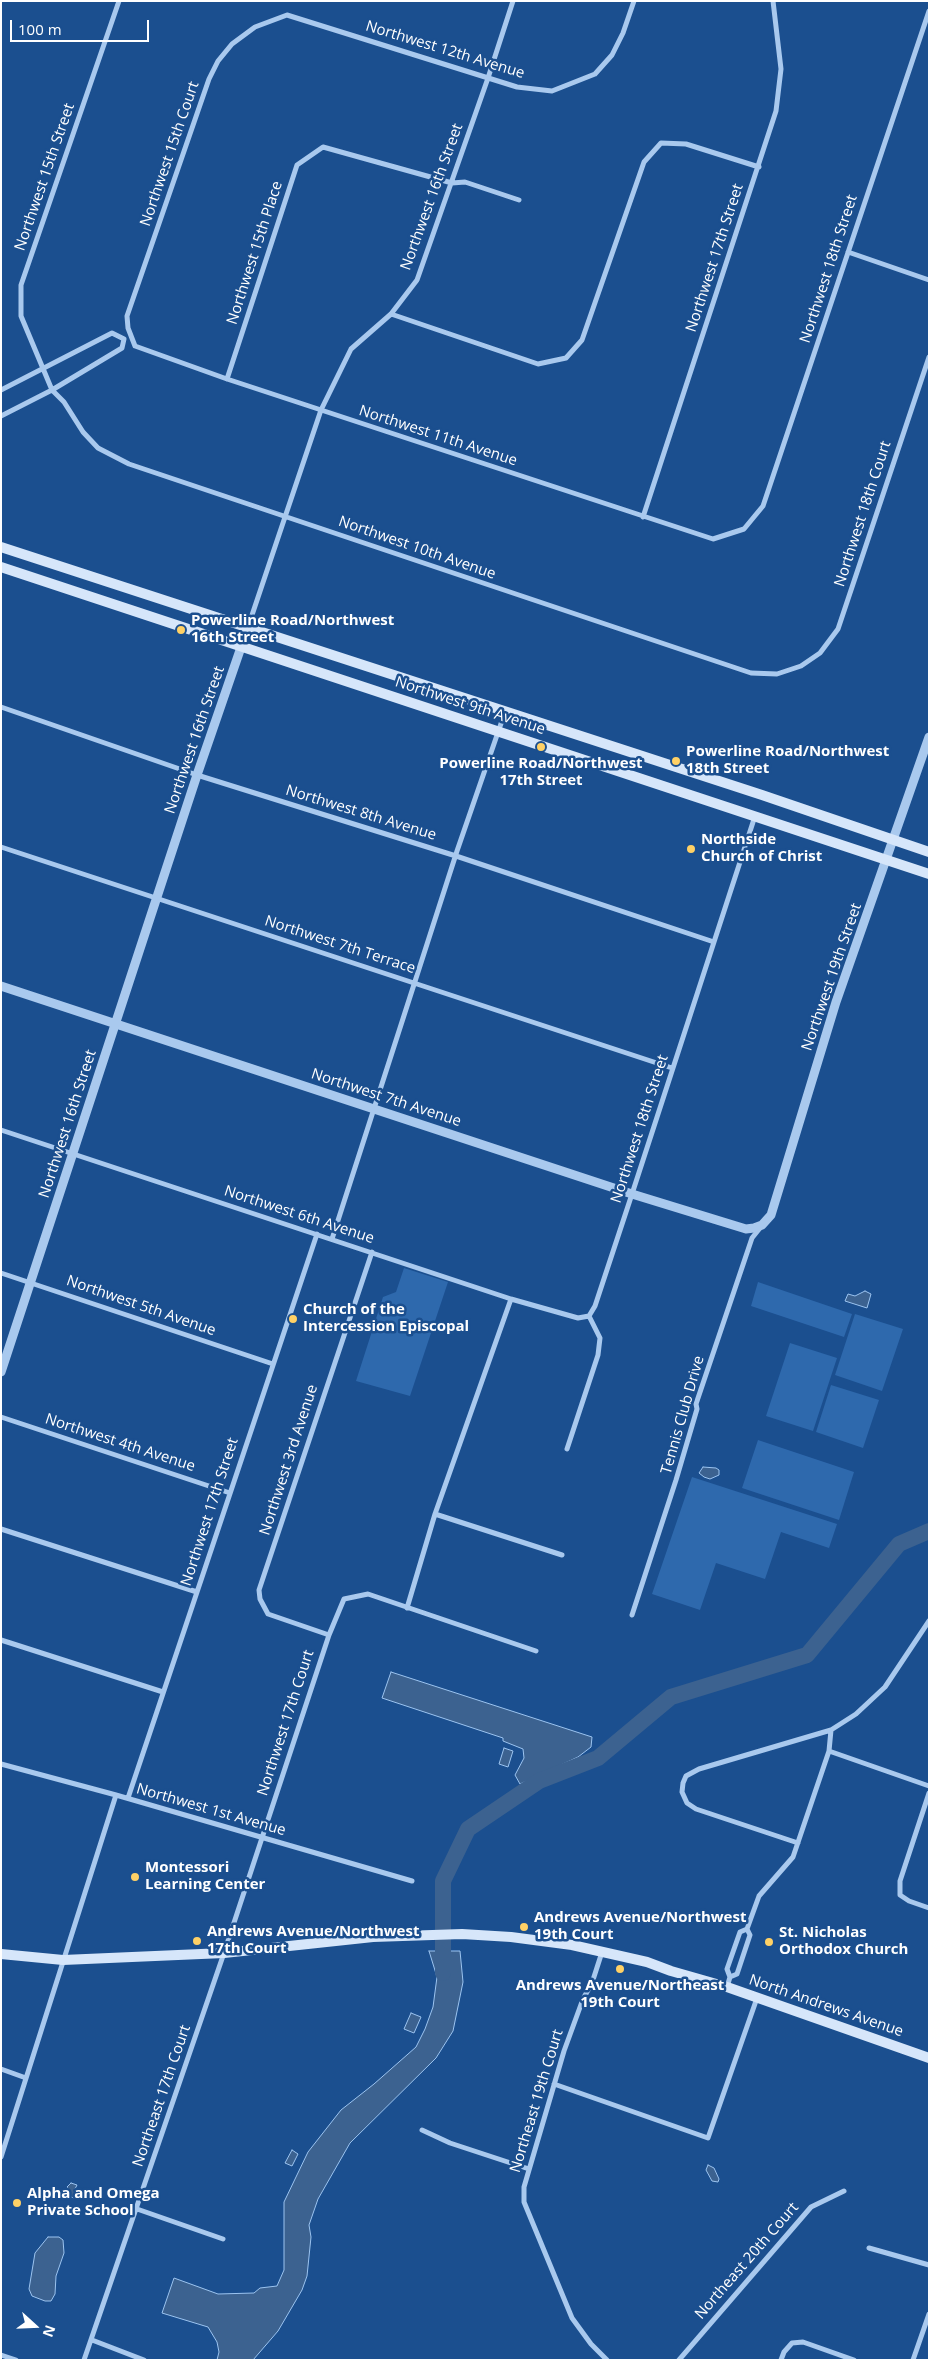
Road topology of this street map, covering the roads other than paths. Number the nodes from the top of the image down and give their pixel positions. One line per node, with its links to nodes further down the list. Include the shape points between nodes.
1 (119, 1): 17 (street, Northwest 15th Street, via 21,285 21,316)
2 (512, 1): 7 (street, Northwest 16th Street)
3 (634, 1): 7 (street, Northwest 12th Avenue, via 612,55 596,74 552,91 517,87)
4 (774, 1): 8 (street, Northwest 17th Street, via 781,69 776,112)
5 (929, 11): 11 (street, Northwest 18th Street)
6 (287, 15): 7 (street, Northwest 12th Avenue); 14 (street, Northwest 15th Court, via 255,26 232,44 209,78 127,316)
7 (488, 78): 9 (street, Northwest 16th Street)
8 (759, 167): 13 (street, via 686,144 661,143 644,162 582,340 566,358 538,364); 24 (street, Northwest 17th Street)
9 (452, 183): 10 (street, via 465,182); 13 (street, Northwest 16th Street, via 417,280); 18 (street, Northwest 15th Place, via 323,147 298,165)
10 (519, 200)
11 (848, 252): 12 (street); 25 (street, Northwest 18th Street, via 763,506)
12 (929, 280)
13 (391, 314): 21 (street, Northwest 16th Street, via 351,350)
14 (130, 336): 15 (street); 18 (street, Northwest 11th Avenue, via 134,346)
15 (124, 339): 17 (street, via 112,333); 20 (street, via 122,348)
16 (929, 357): 30 (street, Northwest 18th Court, via 838,629 820,653)
17 (44, 369): 19 (street); 20 (street, Northwest 15th Street)
18 (227, 379): 21 (street, Northwest 11th Avenue)
19 (1, 390)
20 (52, 390): 22 (street); 23 (street, Northwest 10th Avenue, via 64,402 83,432 98,448 112,456)
21 (321, 410): 23 (street, Northwest 16th Street); 24 (street, Northwest 11th Avenue)
22 (1, 416)
23 (286, 517): 28 (street, Northwest 16th Street); 30 (street, Northwest 10th Avenue, via 751,674 777,674)
24 (643, 517): 25 (street, Northwest 11th Avenue, via 713,540)
25 (744, 529)
26 (3, 549): 28 (main road, Northwest 9th Avenue)
27 (1, 567): 29 (main road, Northwest 9th Avenue)
28 (248, 627): 29 (street, Northwest 16th Street); 32 (main road, Northwest 9th Avenue)
29 (242, 646): 33 (main road, Northwest 9th Avenue); 35 (street, Northwest 16th Street)
30 (801, 666)
31 (1, 707): 35 (street, Northwest 8th Avenue)
32 (506, 711): 33 (street); 37 (main road, Northwest 9th Avenue)
33 (498, 732): 36 (main road, Northwest 9th Avenue); 40 (street)
34 (929, 736): 37 (street, Northwest 19th Street)
35 (197, 775): 40 (street, Northwest 8th Avenue); 43 (street, Northwest 16th Street)
36 (755, 815): 41 (main road, Northwest 9th Avenue); 44 (street, Northwest 18th Street)
37 (894, 841): 39 (main road, Northwest 9th Avenue); 41 (street, Northwest 19th Street)
38 (1, 846): 43 (street, Northwest 7th Terrace)
39 (929, 852)
40 (456, 856): 44 (street, Northwest 8th Avenue); 45 (street)
41 (887, 859): 42 (main road, Northwest 9th Avenue); 53 (street, Northwest 19th Street, via 836,1002 772,1215)
42 (929, 874)
43 (156, 899): 45 (street, Northwest 7th Terrace); 47 (street, Northwest 16th Street)
44 (714, 942): 48 (street, Northwest 18th Street)
45 (414, 982): 48 (street, Northwest 7th Terrace); 49 (street)
46 (1, 986): 47 (street, Northwest 7th Avenue)
47 (115, 1023): 49 (street, Northwest 7th Avenue); 51 (street, Northwest 16th Street)
48 (672, 1068): 52 (street, Northwest 18th Street)
49 (374, 1108): 52 (street, Northwest 7th Avenue); 55 (street)
50 (1, 1130): 51 (street, Northwest 6th Avenue)
51 (74, 1154): 54 (street, Northwest 6th Avenue); 58 (street, Northwest 16th Street)
52 (632, 1194): 53 (street, Northwest 7th Avenue, via 746,1229); 60 (street, Northwest 18th Street)
53 (762, 1225): 71 (street, Tennis Club Drive, via 752,1238 696,1404 676,1480)
54 (316, 1234): 55 (street, Northwest 6th Avenue); 61 (street, Northwest 17th Street)
55 (332, 1239): 56 (street, Northwest 6th Avenue)
56 (372, 1252): 59 (street, Northwest 6th Avenue); 73 (street, Northwest 3rd Avenue, via 262,1581 260,1599 268,1614)
57 (1, 1273): 58 (street, Northwest 5th Avenue)
58 (30, 1282): 61 (street, Northwest 5th Avenue); 62 (street, Northwest 16th Street)
59 (511, 1299): 60 (street, Northwest 6th Avenue, via 578,1318); 66 (street)
60 (589, 1316): 64 (street, via 600,1338 598,1355)
61 (273, 1364): 65 (street, Northwest 17th Street)
62 (1, 1372)
63 (1, 1417): 65 (street, Northwest 4th Avenue)
64 (567, 1449)
65 (230, 1493): 69 (street, Northwest 17th Street)
66 (435, 1514): 68 (street); 70 (street)
67 (1, 1529): 69 (street)
68 (562, 1555)
69 (197, 1592): 76 (street, Northwest 17th Street)
70 (407, 1608): 73 (street, Northwest 17th Court, via 368,1594 356,1595 344,1599); 75 (street)
71 (632, 1615)
72 (929, 1621): 77 (street, via 885,1687 856,1714)
73 (329, 1634): 84 (street, Northwest 17th Court)
74 (1, 1640): 76 (street)
75 (536, 1651)
76 (163, 1692): 83 (street, Northwest 17th Street)
77 (831, 1730): 78 (street); 85 (street, via 699,1769 686,1776 682,1792 687,1803 696,1810)
78 (828, 1751): 80 (street); 85 (street)
79 (1, 1764): 82 (street, Northwest 1st Avenue)
80 (929, 1786)
81 (929, 1793): 87 (street, via 900,1881 900,1895)
82 (116, 1794): 83 (street, Northwest 1st Avenue); 92 (street)
83 (128, 1798): 84 (street, Northwest 1st Avenue)
84 (261, 1838): 86 (street, Northwest 1st Avenue); 90 (street, Northwest 17th Court)
85 (798, 1843): 88 (street, via 793,1857 759,1896)
86 (412, 1881)
87 (929, 1908)
88 (747, 1929): 93 (street, via 750,1935 737,1974); 93 (street, via 740,1932 727,1969)
89 (602, 1952): 90 (main road, North Andrews Avenue, via 511,1937 427,1934); 93 (main road, North Andrews Avenue, via 671,1971); 98 (street, Northeast 19th Court)
90 (224, 1953): 92 (main road, North Andrews Avenue); 103 (street, Northeast 17th Court)
91 (1, 1954): 92 (main road, North Andrews Avenue)
92 (63, 1960): 97 (street)
93 (728, 1982): 94 (main road, North Andrews Avenue)
94 (757, 1998): 95 (main road, North Andrews Avenue); 98 (street, via 708,2138)
95 (929, 2058)
96 (1, 2069): 97 (street)
97 (26, 2078): 100 (street)
98 (554, 2084): 101 (street, Northeast 19th Court)
99 (422, 2130): 101 (street, via 450,2143)
100 (1, 2157)
101 (529, 2169): 113 (street, Northeast 19th Court, via 524,2202 572,2318)
102 (844, 2191): 114 (street, Northeast 20th Court, via 810,2207)
103 (137, 2209): 104 (street); 108 (street, Northeast 17th Court)
104 (223, 2238)
105 (869, 2248): 106 (street)
106 (929, 2266)
107 (929, 2314): 117 (street)
108 (92, 2340): 111 (street, Northeast 17th Court); 112 (street)
109 (1, 2355): 110 (street)
110 (16, 2360)
111 (84, 2360)
112 (144, 2360)
113 (607, 2360)
114 (679, 2360)
115 (781, 2360): 116 (street, via 792,2343 803,2342)
116 (854, 2360)
117 (913, 2360)

